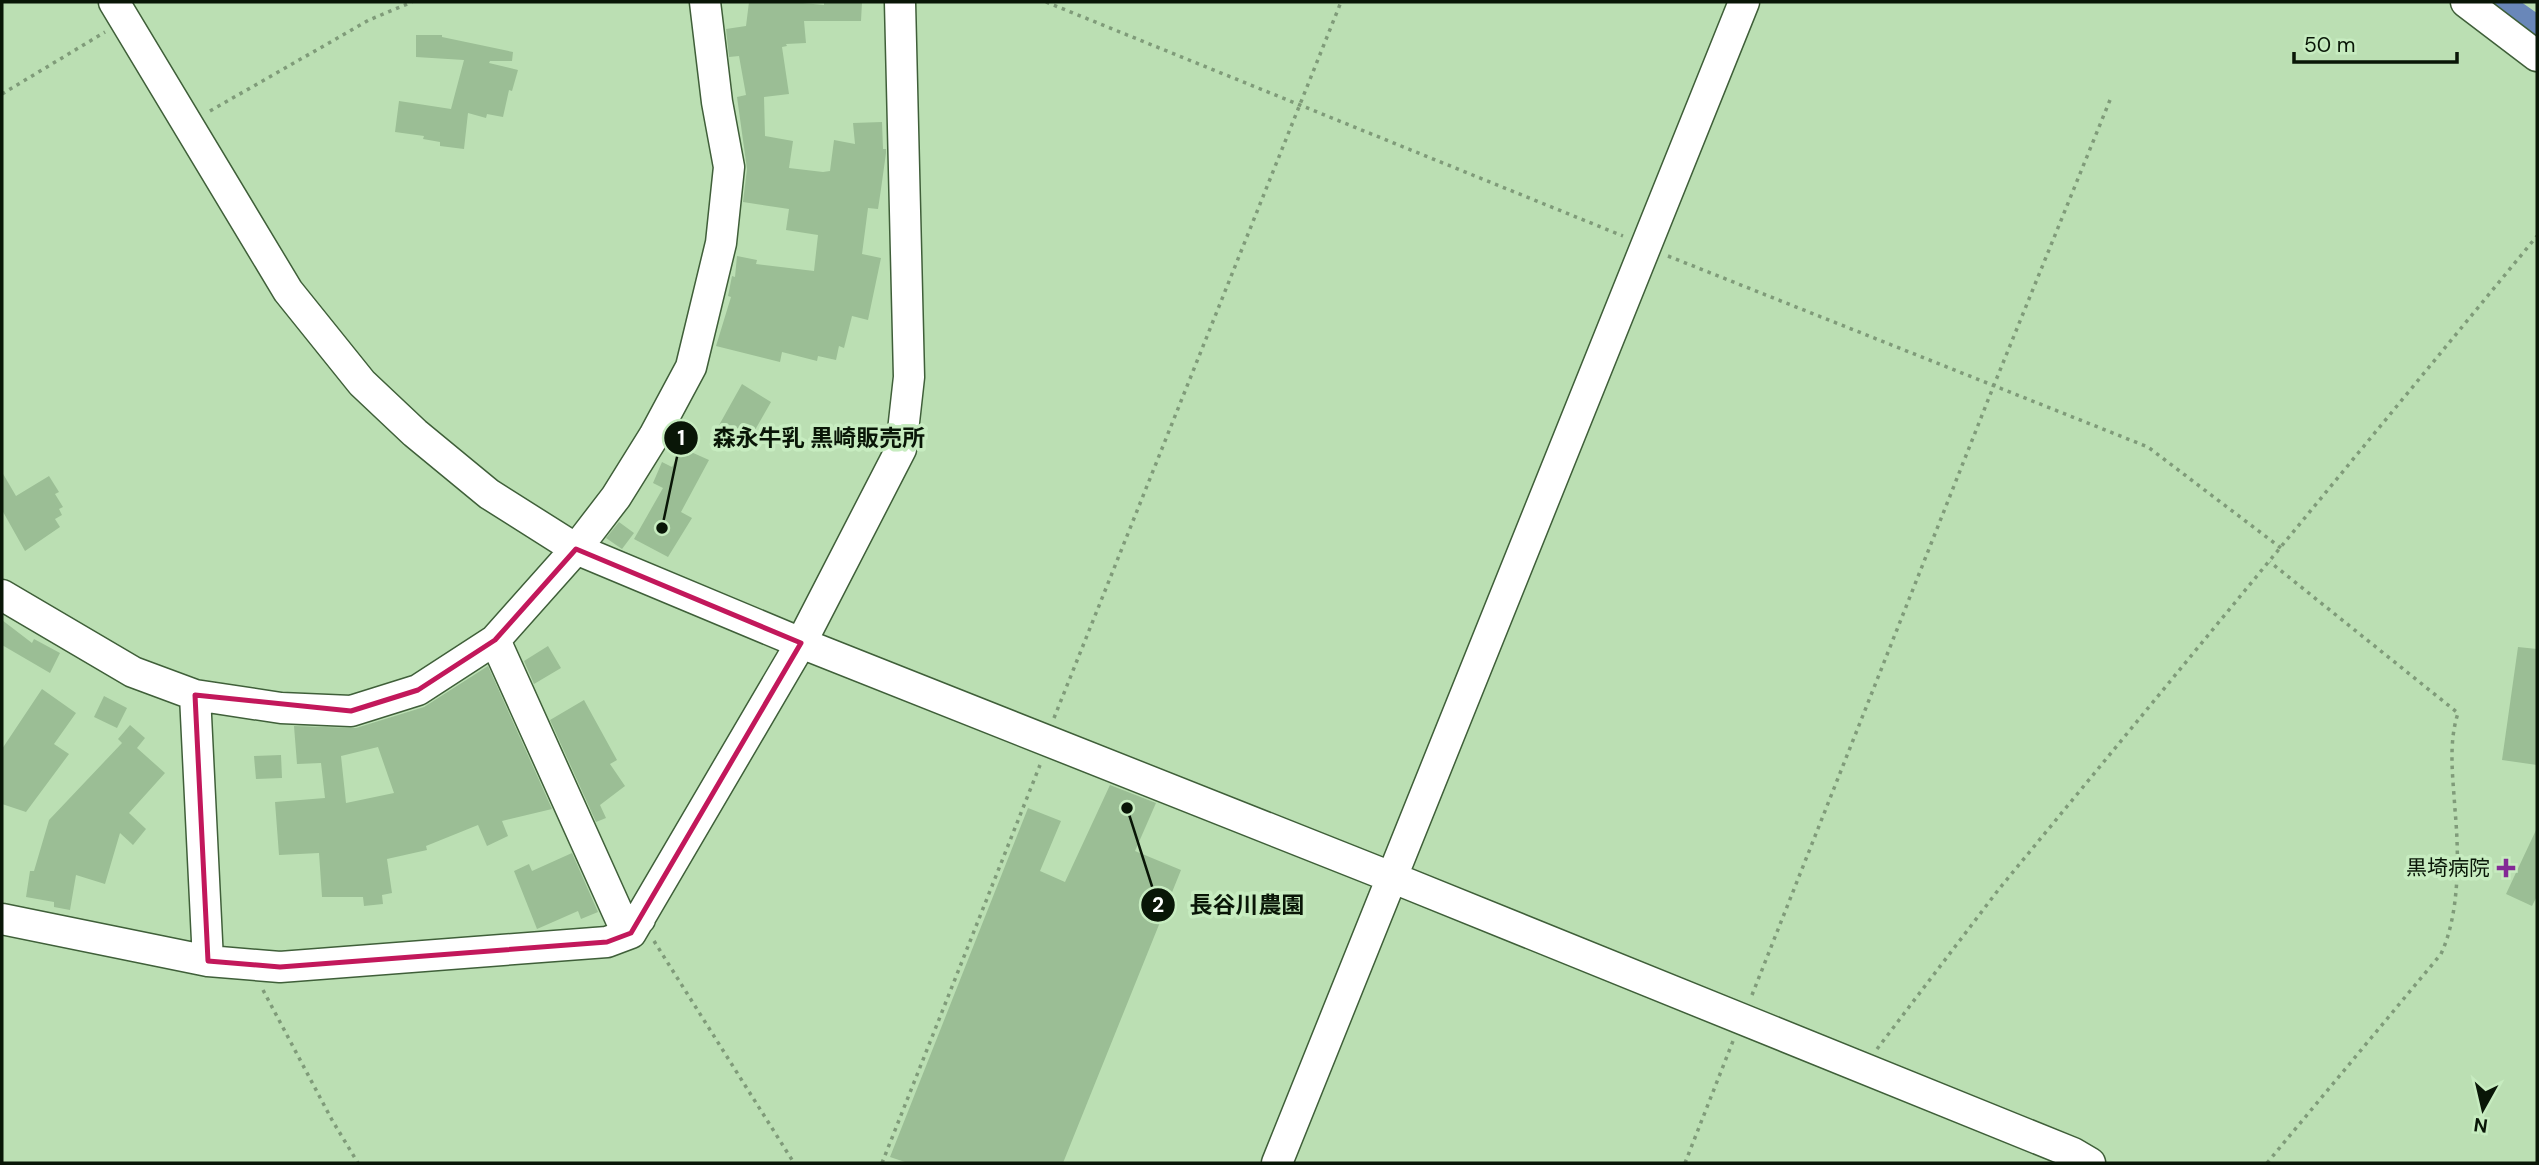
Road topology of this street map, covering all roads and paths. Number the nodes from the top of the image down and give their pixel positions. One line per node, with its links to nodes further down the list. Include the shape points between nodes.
1 (412, 2): 13 (path, via 369,20)
2 (705, 2): 18 (street, via 729,167 720,243 691,367 617,497)
3 (900, 2): 22 (street, via 909,377 901,449)
4 (1046, 2): 12 (path)
5 (1341, 2): 12 (path)
6 (1744, 2): 15 (street)
7 (2466, 2): 9 (street)
8 (120, 11): 10 (path); 13 (street)
9 (2537, 57)
10 (2, 94)
11 (2109, 100): 16 (path)
12 (1300, 105): 15 (path); 24 (path)
13 (187, 124): 18 (street, via 288,291 362,383 489,494)
14 (2537, 236): 17 (path)
15 (1646, 247): 16 (path); 25 (street)
16 (1993, 385): 17 (path, via 2147,447); 30 (path)
17 (2281, 548): 19 (path)
18 (576, 549): 21 (street); 22 (street)
19 (2270, 562): 31 (path, via 1999,889); 38 (path, via 2458,713 2452,731 2458,844 2449,937 2441,954)
20 (2, 595): 23 (street, via 133,672)
21 (495, 639): 23 (street, via 418,690 351,712 281,708); 27 (street, via 622,922)
22 (800, 643): 24 (street); 27 (street)
23 (195, 695): 28 (street)
24 (1045, 740): 25 (street); 34 (path, via 1039,769)
25 (1391, 877): 30 (street); 35 (street)
26 (2, 919): 28 (street)
27 (640, 919): 29 (street, via 631,933 607,942 280,967); 33 (path)
28 (208, 961): 29 (street)
29 (250, 965): 32 (path)
30 (1743, 1019): 31 (street); 36 (path)
31 (1863, 1067): 37 (street)
32 (358, 1163)
33 (793, 1163)
34 (882, 1163)
35 (1277, 1163)
36 (1685, 1163)
37 (2090, 1163)
38 (2267, 1163)

